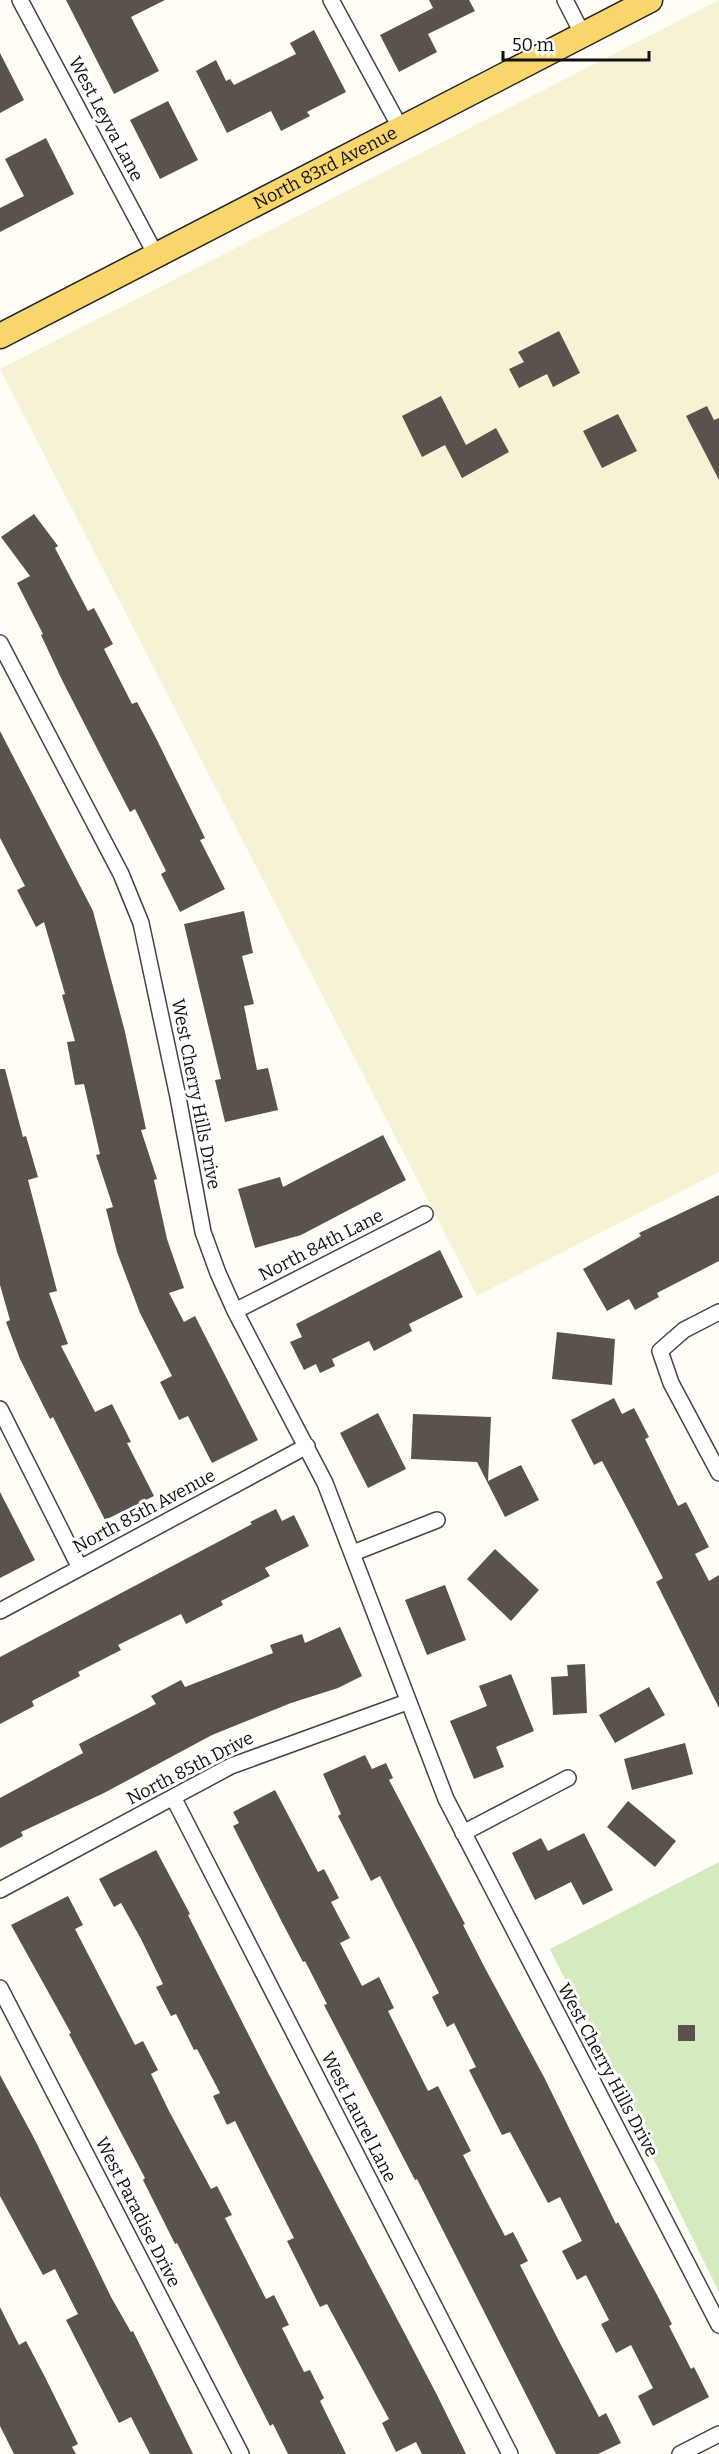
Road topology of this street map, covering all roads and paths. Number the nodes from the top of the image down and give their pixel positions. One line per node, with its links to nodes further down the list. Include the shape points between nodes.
1 (20, 0): 7 (street, West Leyva Lane)
2 (331, 0): 6 (street)
3 (565, 0): 5 (street)
4 (650, 0): 5 (main road, North 83rd Avenue)
5 (583, 35): 6 (main road, North 83rd Avenue)
6 (401, 129): 7 (main road, North 83rd Avenue)
7 (157, 256): 8 (main road, North 83rd Avenue)
8 (0, 336)
9 (0, 643): 11 (street, West Cherry Hills Drive, via 121,874 141,923 203,1232)
10 (425, 1214): 11 (street, North 84th Lane)
11 (235, 1311): 14 (street, West Cherry Hills Drive)
12 (719, 1312): 15 (street, via 684,1330 660,1352 671,1383)
13 (0, 1409): 18 (street)
14 (307, 1446): 17 (street, West Cherry Hills Drive); 18 (street, North 85th Avenue)
15 (719, 1473)
16 (437, 1520): 17 (street)
17 (353, 1553): 20 (street, West Cherry Hills Drive)
18 (80, 1568): 19 (street, North 85th Avenue)
19 (0, 1611)
20 (407, 1702): 22 (street, North 85th Drive, via 248,1759); 23 (street, West Cherry Hills Drive)
21 (568, 1778): 23 (street)
22 (173, 1797): 24 (street, North 85th Drive); 29 (street, West Laurel Lane)
23 (463, 1833): 26 (street, West Cherry Hills Drive)
24 (0, 1890)
25 (0, 1988): 28 (street, West Paradise Drive)
26 (719, 2325)
27 (719, 2434): 30 (street)
28 (242, 2454)
29 (510, 2454)
30 (680, 2454)

